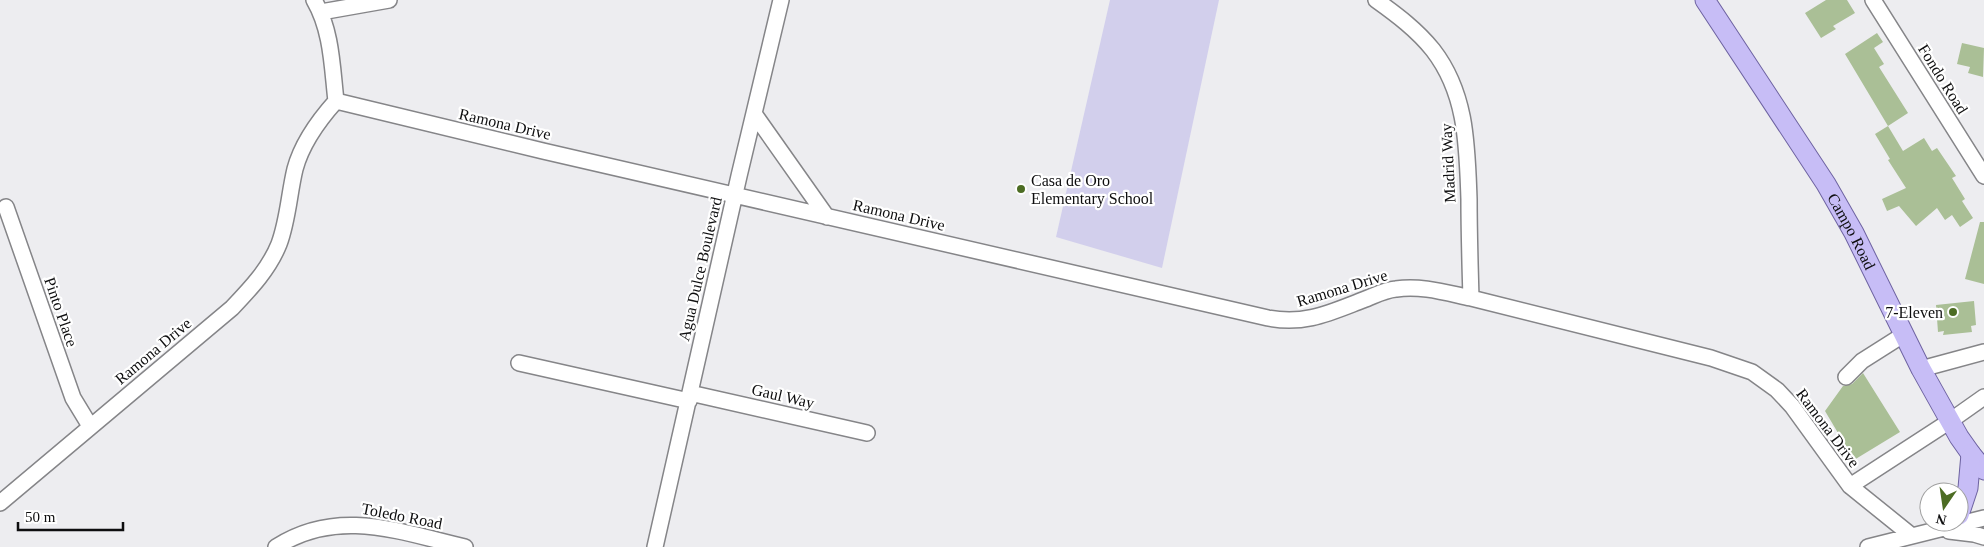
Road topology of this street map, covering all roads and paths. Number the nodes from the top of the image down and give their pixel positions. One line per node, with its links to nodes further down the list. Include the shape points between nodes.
1 (389, 0): 6 (street)
2 (782, 0): 8 (street, Agua Dulce Boulevard)
3 (1376, 0): 13 (street, Madrid Way, via 1424,39 1458,94 1467,142)
4 (1705, 0): 14 (main road, Campo Road, via 1826,184 1854,232)
5 (1873, 0): 9 (street, Fondo Road)
6 (318, 6): 7 (street, via 328,34)
7 (336, 101): 10 (street, Ramona Drive); 21 (street, Ramona Drive, via 320,119 301,153 280,243 267,268 232,308)
8 (755, 115): 10 (street, Agua Dulce Boulevard); 12 (street)
9 (1984, 176)
10 (735, 195): 12 (street, Ramona Drive); 19 (street, Agua Dulce Boulevard)
11 (6, 207): 21 (street, Pinto Place, via 73,398)
12 (827, 216): 13 (street, Ramona Drive, via 1282,321 1317,318 1395,289 1436,290)
13 (1471, 298): 27 (street, Ramona Drive, via 1711,358 1752,372 1792,406)
14 (1903, 335): 17 (main road, Campo Road); 18 (street, via 1862,361)
15 (1984, 352): 17 (street)
16 (519, 363): 19 (street, Gaul Way)
17 (1921, 369): 22 (main road, Campo Road)
18 (1846, 377)
19 (689, 397): 23 (street, Gaul Way); 37 (street, Agua Dulce Boulevard)
20 (1984, 397): 22 (street)
21 (90, 426): 28 (street, Ramona Drive)
22 (1955, 429): 24 (main road, Campo Road); 27 (street)
23 (867, 433)
24 (1977, 451): 25 (main road, Campo Road); 26 (main road)
25 (1984, 470)
26 (1969, 484)
27 (1850, 486): 34 (street, Ramona Drive)
28 (0, 503)
29 (1984, 518): 30 (street)
30 (1969, 520)
31 (1933, 532): 34 (street)
32 (1969, 532): 33 (street)
33 (1984, 537)
34 (1919, 539): 38 (street)
35 (276, 547): 36 (street, Toledo Road, via 312,530 357,524)
36 (465, 547)
37 (655, 547)
38 (1868, 547)

